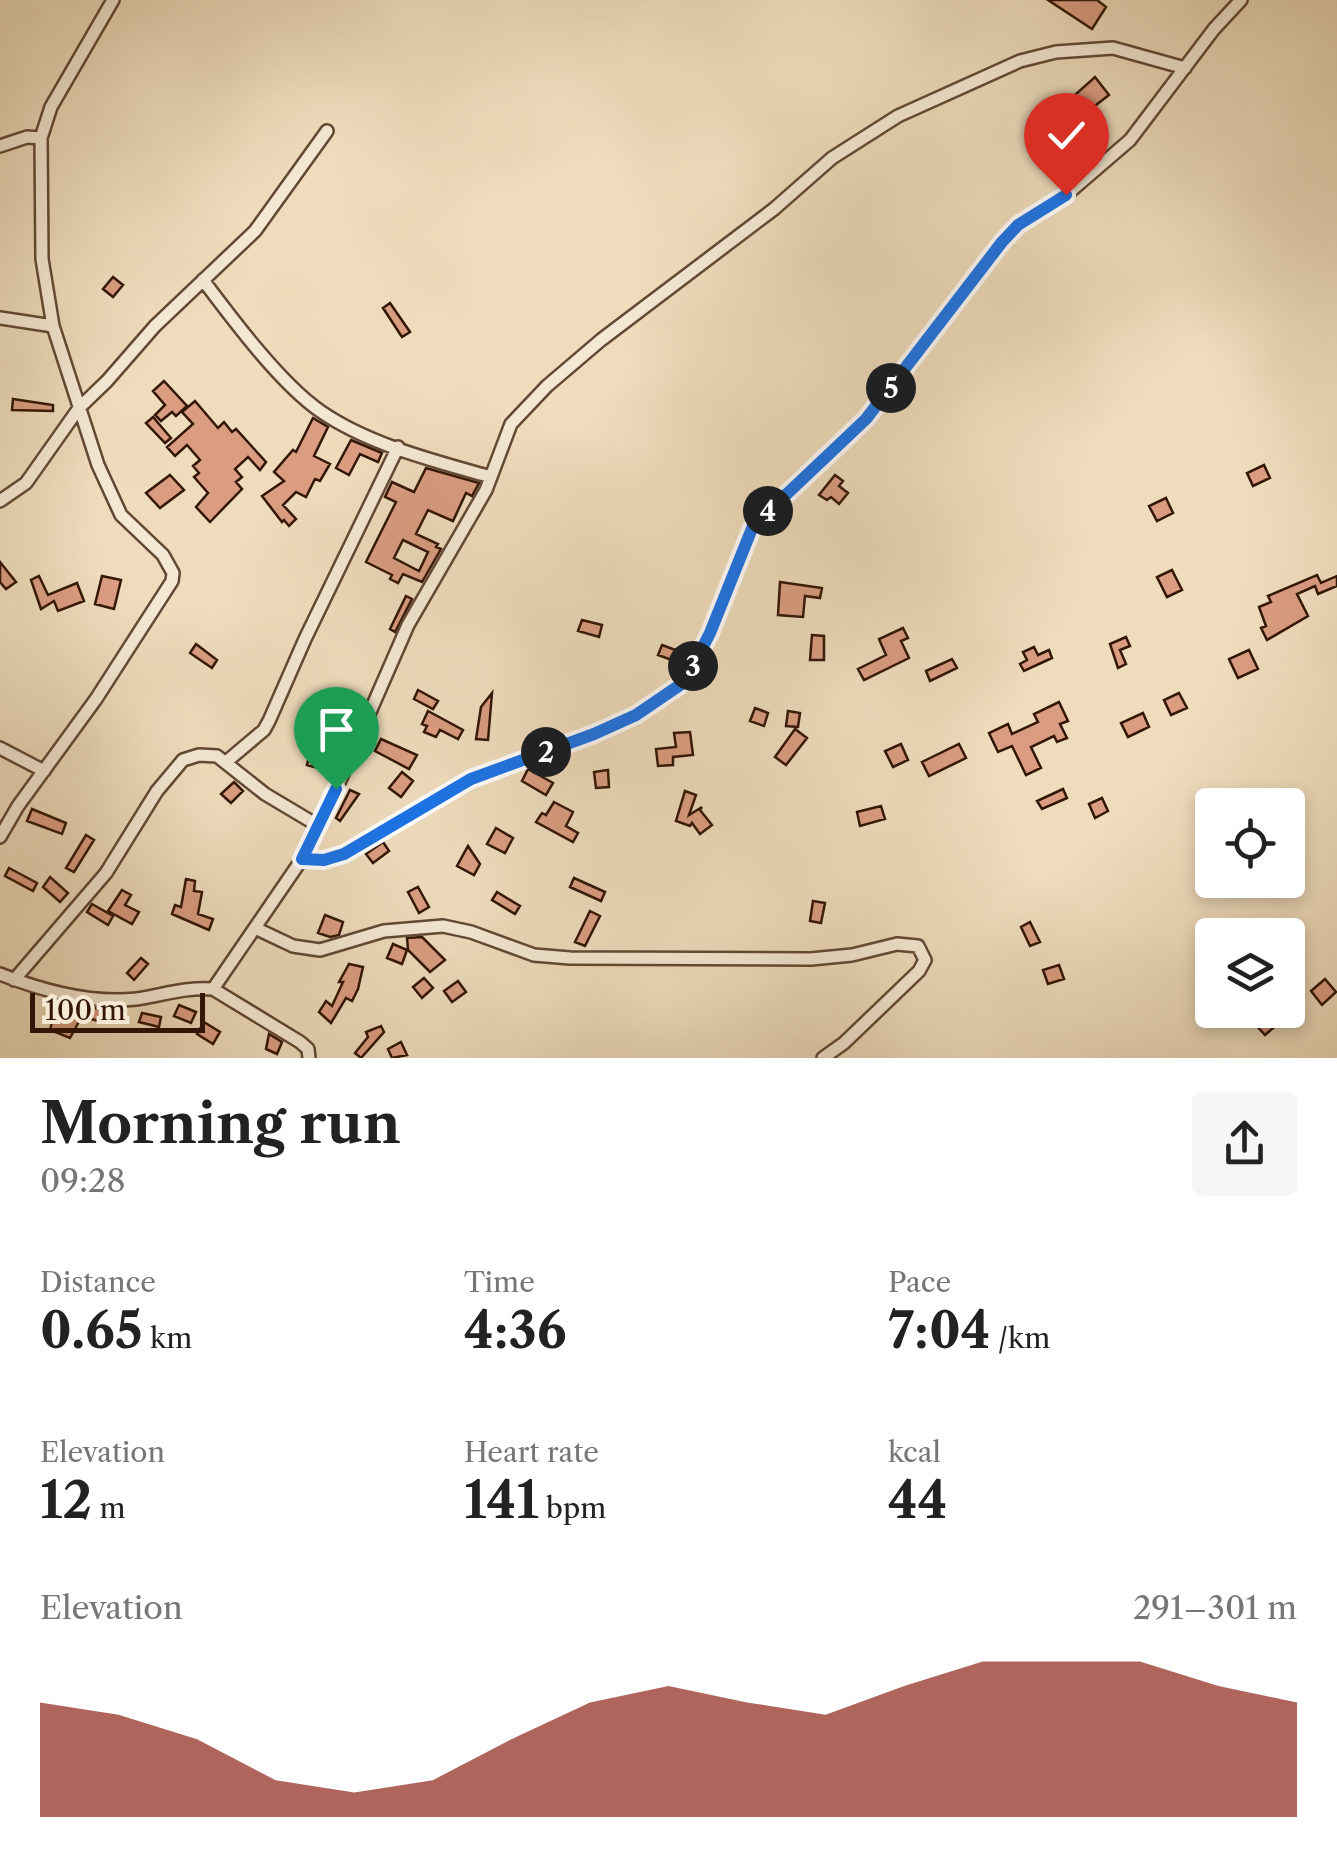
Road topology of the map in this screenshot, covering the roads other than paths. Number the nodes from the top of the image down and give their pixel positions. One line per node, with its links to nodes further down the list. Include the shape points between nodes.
1 (113, 0): 5 (street)
2 (1241, 0): 3 (street)
3 (1185, 68): 12 (street, via 1113,48 1056,52 989,74 869,132 548,386 511,424); 19 (street, via 1130,140 1066,195 1018,225 866,419 753,526 710,633 680,685 636,715 471,779 344,854)
4 (326, 131): 7 (street, via 255,231)
5 (41, 138): 6 (street); 9 (street, via 42,259)
6 (0, 146)
7 (204, 280): 10 (street); 11 (street, via 310,404)
8 (0, 318): 9 (street)
9 (54, 326): 10 (street)
10 (79, 408): 13 (street, via 26,483); 16 (street, via 116,507 173,573 165,595)
11 (398, 447): 12 (street); 15 (street, via 270,722)
12 (491, 477): 17 (street, via 408,624)
13 (0, 501)
14 (0, 748): 16 (street)
15 (226, 762): 17 (street); 22 (street, via 200,755 176,766 106,873)
16 (44, 770): 18 (street)
17 (317, 825): 19 (street)
18 (0, 837)
19 (302, 859): 20 (street)
20 (255, 928): 23 (street); 25 (street, via 320,950 384,931 443,926 534,955 570,958 811,959 918,946 925,960 919,971)
21 (0, 974): 22 (street)
22 (14, 980): 23 (street, via 108,1000)
23 (213, 989): 24 (street, via 300,1042)
24 (309, 1058)
25 (824, 1058)

